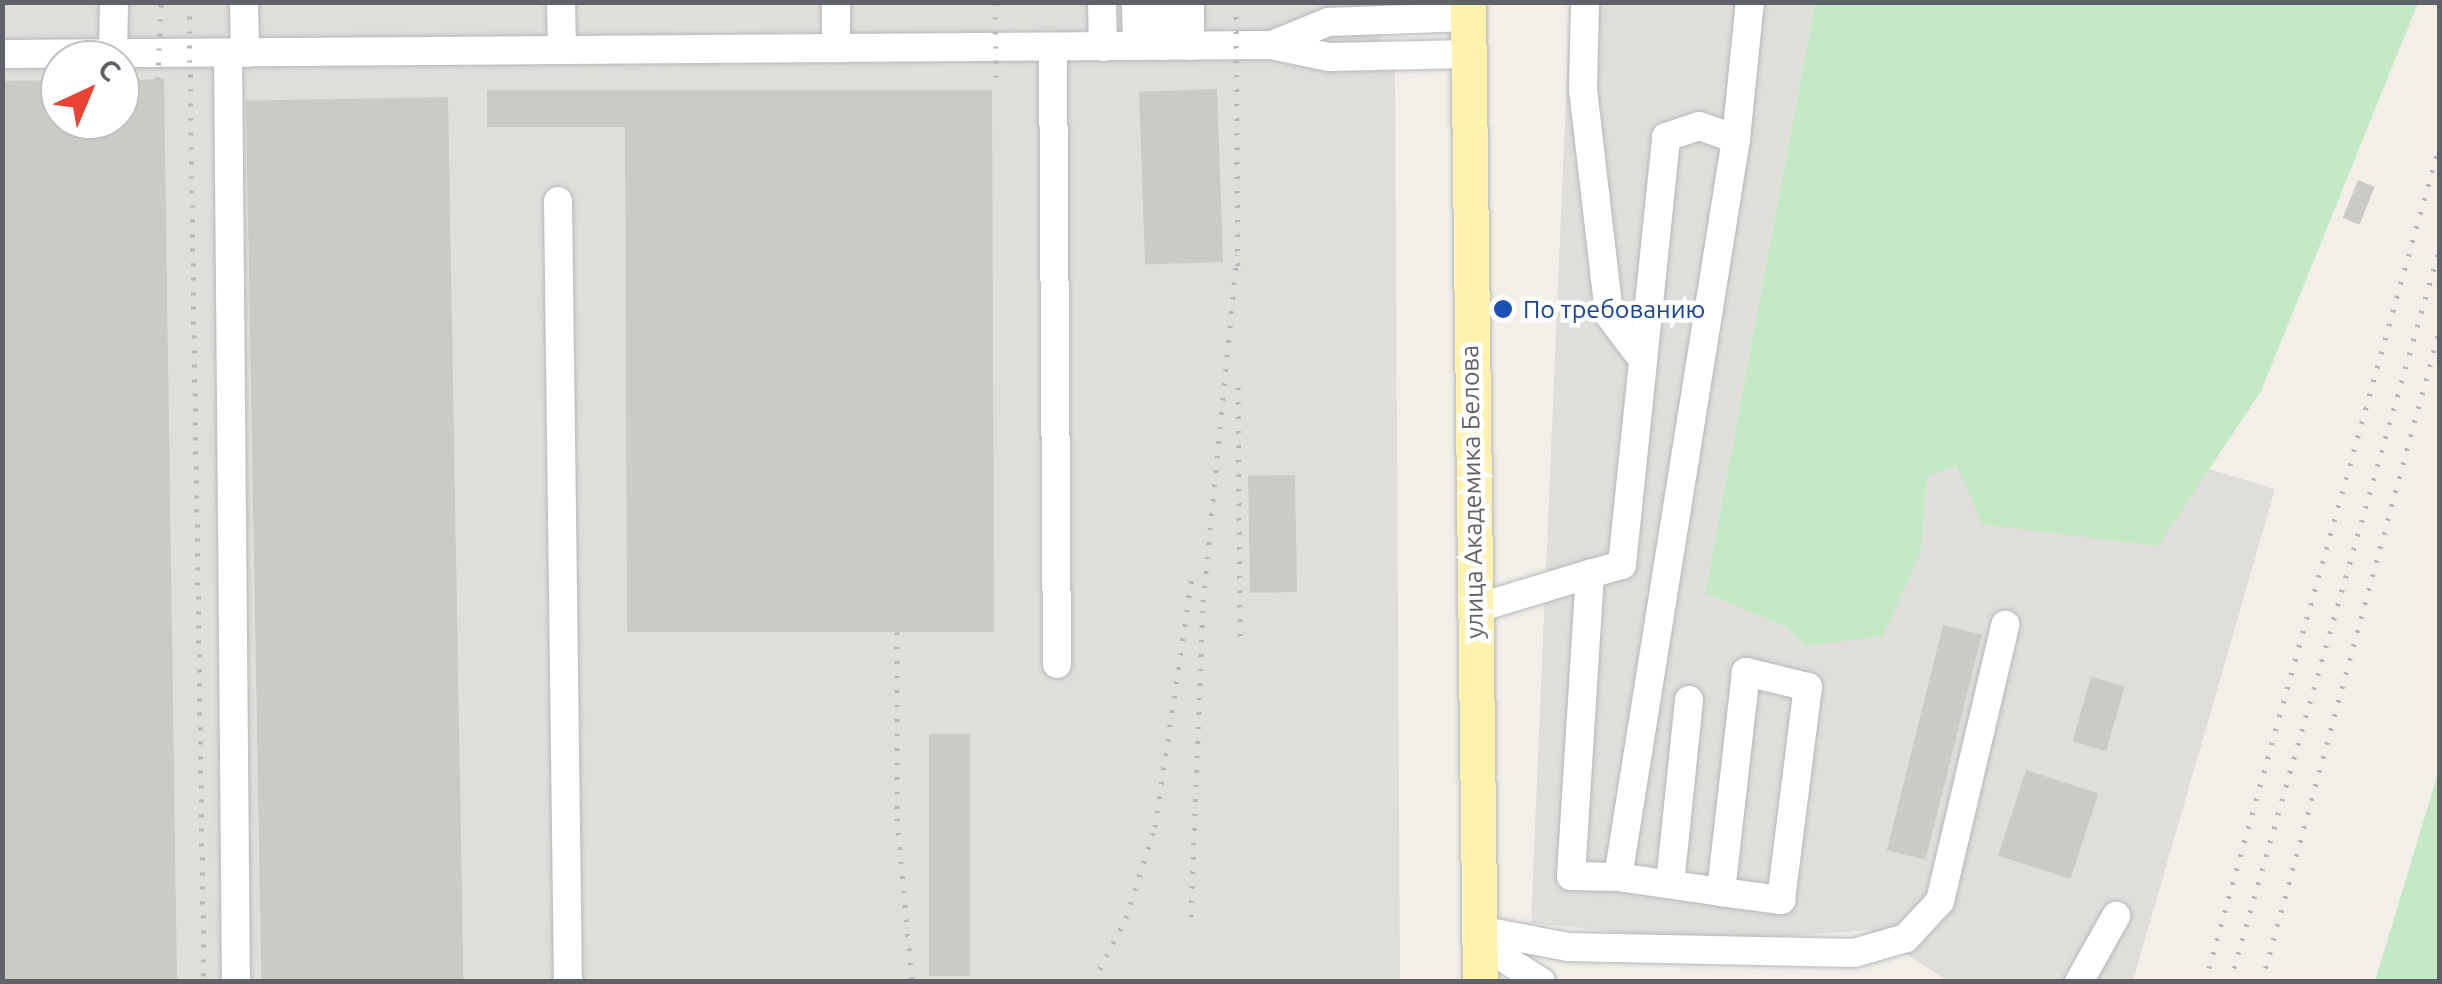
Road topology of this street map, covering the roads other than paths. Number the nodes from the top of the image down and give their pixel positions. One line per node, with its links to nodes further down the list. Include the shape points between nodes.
1 (114, 2): 13 (lane)
2 (244, 2): 20 (lane)
3 (562, 2): 19 (lane)
4 (836, 2): 18 (lane)
5 (1102, 2): 15 (lane)
6 (1136, 2): 16 (lane)
7 (1164, 2): 16 (lane)
8 (1190, 2): 16 (lane)
9 (1586, 2): 28 (lane, via 1583,89 1609,315)
10 (1750, 2): 26 (lane)
11 (1426, 10): 12 (lane); 14 (lane, via 1328,22); 25 (lane)
12 (1469, 10): 24 (main road, улица Академика Белова)
13 (113, 40)
14 (1271, 45): 16 (lane); 25 (lane, via 1329,56)
15 (1102, 46): 16 (lane); 17 (lane)
16 (1164, 46)
17 (1053, 47): 18 (lane); 32 (lane)
18 (836, 48): 19 (lane)
19 (562, 50): 20 (lane)
20 (236, 53): 23 (lane); 39 (lane)
21 (2, 54): 22 (lane)
22 (40, 54)
23 (140, 54)
24 (1470, 54): 25 (lane); 30 (main road, улица Академика Белова)
25 (1427, 55)
26 (1736, 139): 28 (lane, via 1699,126 1666,137); 34 (lane)
27 (558, 201): 40 (lane)
28 (1643, 360): 29 (lane, via 1622,564)
29 (1590, 574): 30 (lane); 34 (lane, via 1571,876)
30 (1474, 609): 38 (main road, улица Академика Белова)
31 (2005, 625): 38 (lane, via 1940,901 1906,938 1835,953 1568,948)
32 (1058, 664)
33 (1689, 700): 35 (lane)
34 (1618, 877): 35 (lane)
35 (1670, 884): 36 (lane)
36 (1721, 892): 36 (lane, via 1781,900 1808,687 1746,672)
37 (2116, 916): 43 (lane)
38 (1479, 936): 41 (main road, улица Академика Белова); 42 (lane)
39 (236, 982)
40 (568, 982)
41 (1480, 982)
42 (1541, 982)
43 (2079, 982)

